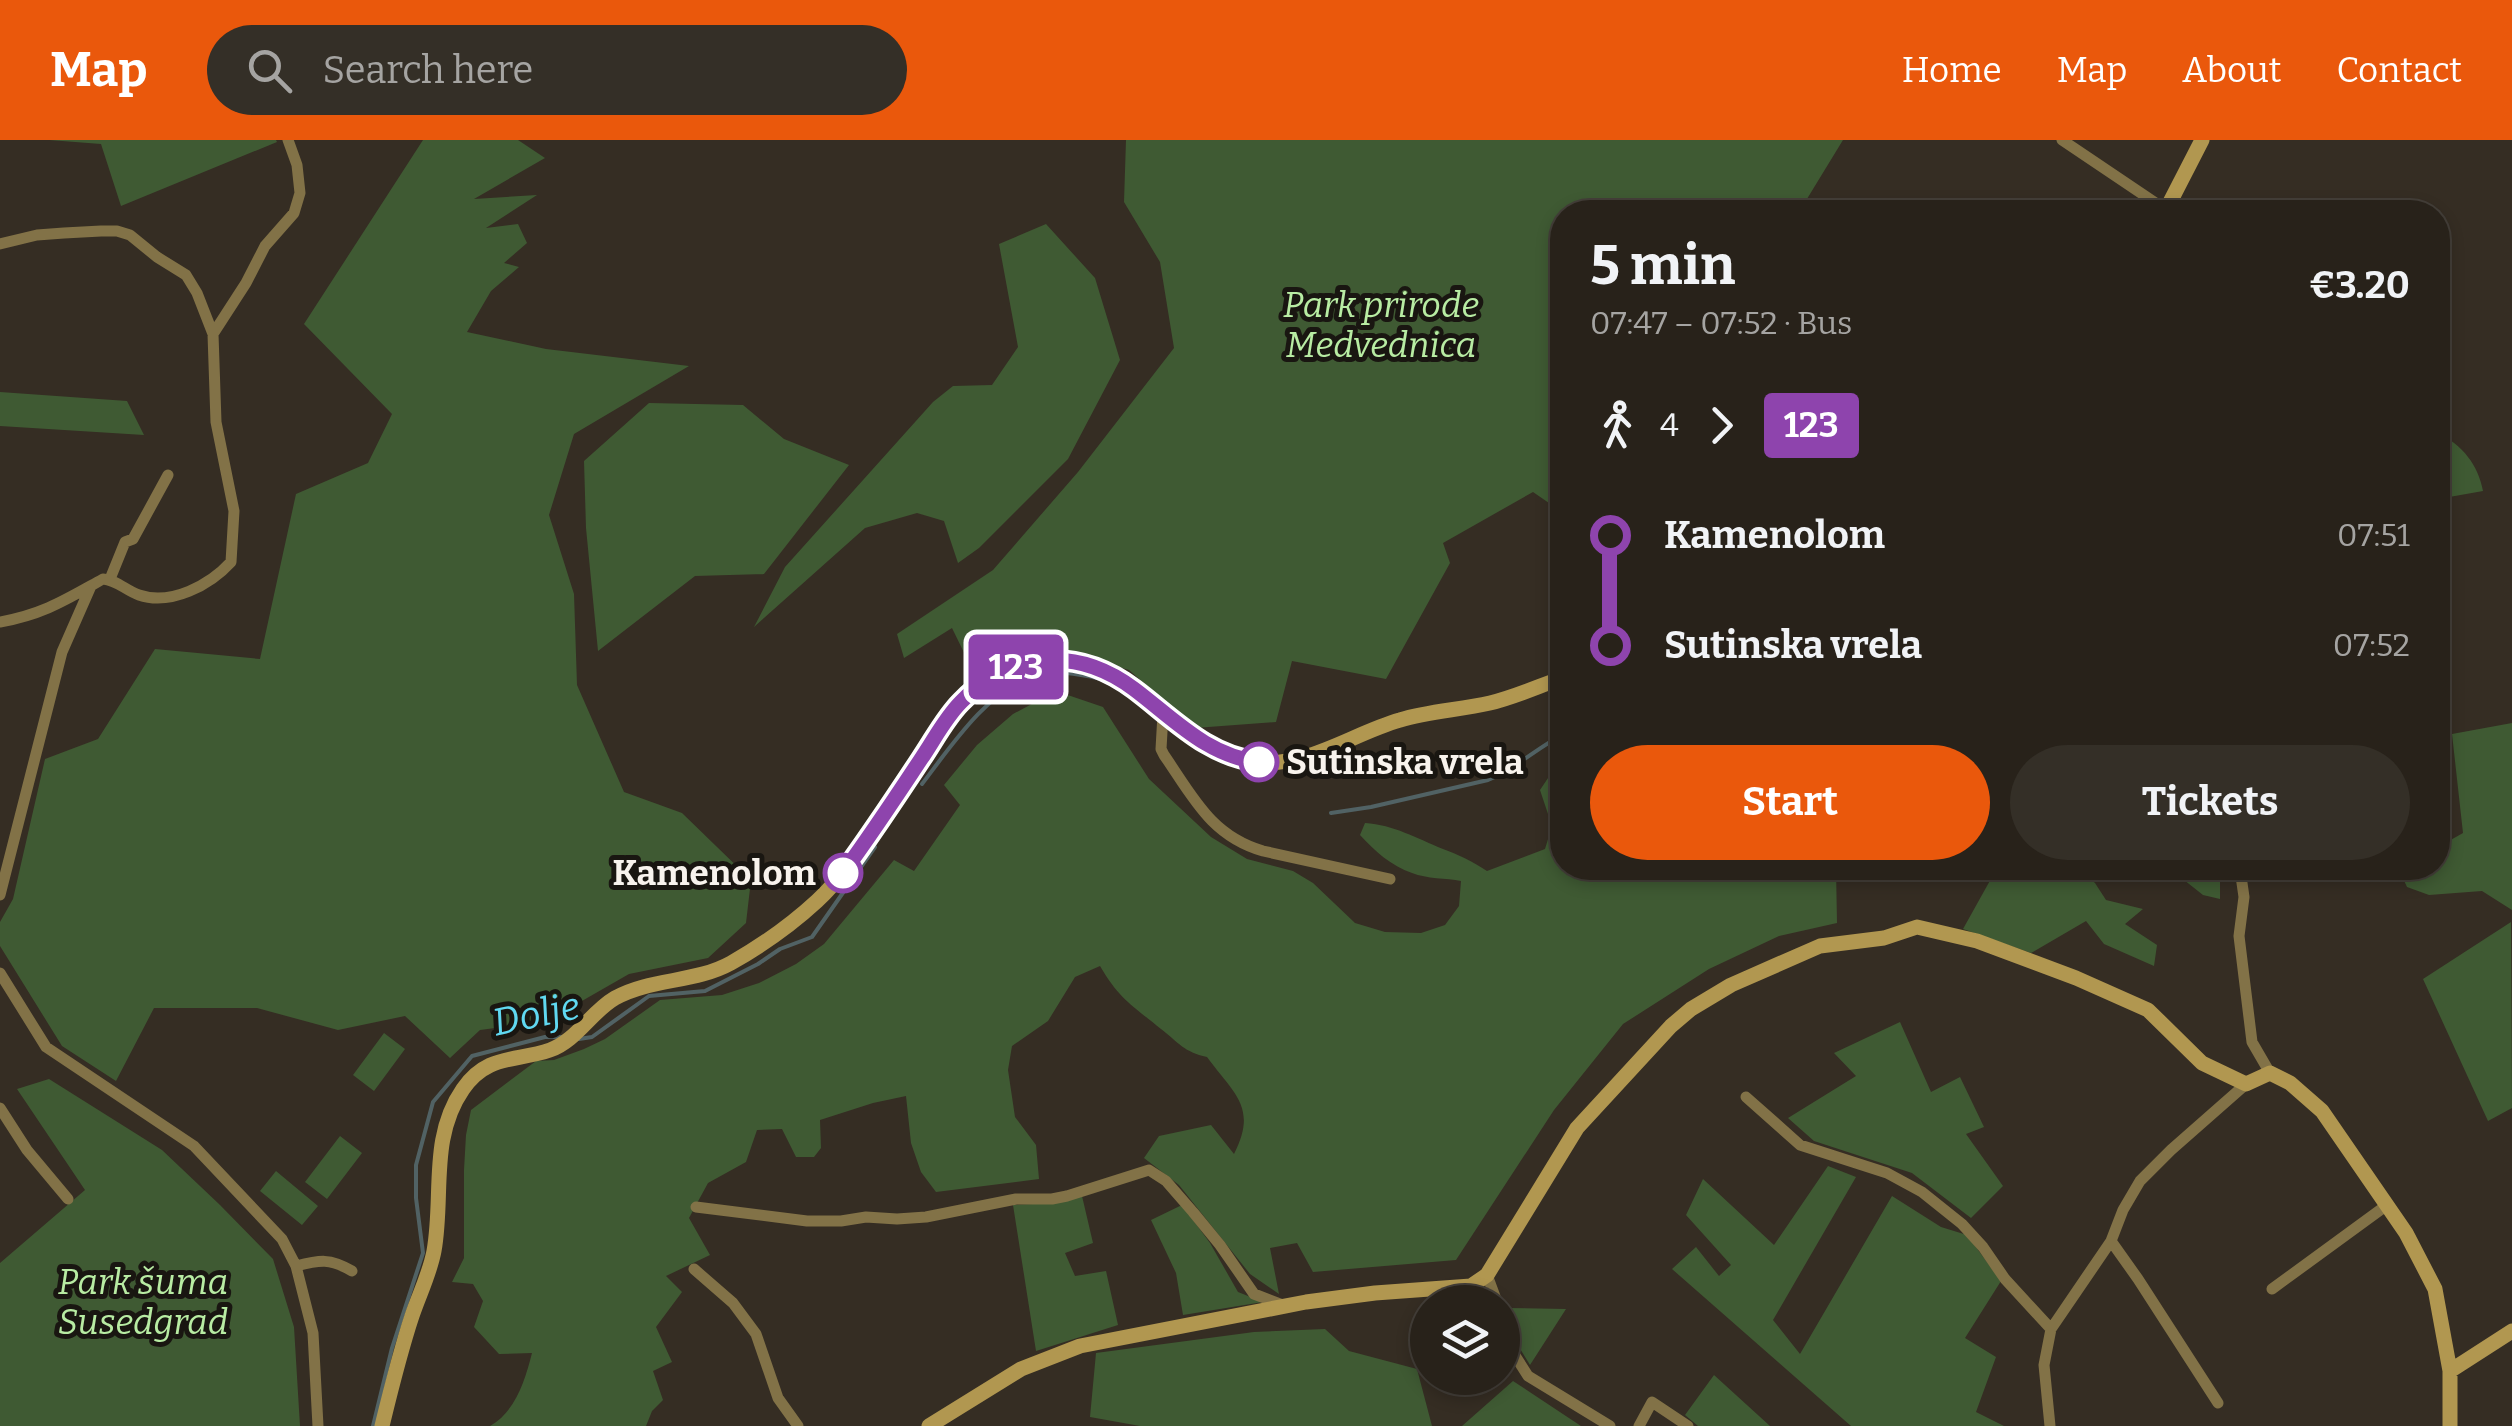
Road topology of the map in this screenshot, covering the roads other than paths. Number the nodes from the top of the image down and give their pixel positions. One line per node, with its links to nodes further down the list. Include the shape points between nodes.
1 (288, 140): 7 (street, via 300,194 294,213)
2 (2062, 140): 4 (street)
3 (2202, 140): 5 (street)
4 (2150, 200)
5 (2172, 200)
6 (0, 244): 7 (street, via 82,232 130,236 186,275)
7 (213, 334): 9 (street, via 216,422 234,512 231,562 176,596 139,595)
8 (168, 475): 9 (street)
9 (110, 579): 10 (street)
10 (91, 586): 11 (street, via 47,610); 16 (street, via 62,652)
11 (0, 622)
12 (1550, 682): 13 (street, via 1393,722 1318,754 1280,762 1232,756)
13 (1163, 714): 14 (street, via 1164,755 1225,834 1244,845); 39 (street, via 1106,670 1077,661 1012,668 955,708 843,873 772,937 719,969 624,994 562,1045 476,1072 451,1110 440,1151 433,1256)
14 (1390, 880)
15 (2242, 880): 18 (street, via 2238,936 2252,1042)
16 (0, 895)
17 (0, 973): 26 (street, via 46,1047 194,1146 282,1239)
18 (2270, 1073): 19 (street); 23 (street, via 2322,1111)
19 (2246, 1084): 25 (street, via 2140,1182); 29 (street, via 2202,1062 2148,1010 1976,941 1916,927 1820,946 1731,985 1671,1026 1577,1128)
20 (1746, 1098): 33 (street, via 1800,1145 1886,1172 1922,1192 1962,1224)
21 (0, 1108): 22 (street)
22 (68, 1199)
23 (2387, 1205): 31 (street); 36 (street, via 2435,1289)
24 (696, 1206): 32 (street, via 808,1221 897,1220 1052,1199 1149,1170 1175,1191 1254,1294)
25 (2111, 1242): 33 (street); 37 (street)
26 (296, 1266): 28 (street, via 318,1260); 38 (street, via 313,1333)
27 (694, 1268): 40 (street, via 734,1303 756,1334 778,1398)
28 (352, 1271)
29 (1487, 1275): 30 (street); 32 (street, via 1471,1286)
30 (1490, 1285)
31 (2272, 1289)
32 (1285, 1306): 41 (street, via 1080,1346 1021,1369)
33 (2051, 1328): 45 (street, via 2044,1366)
34 (2512, 1331): 36 (street)
35 (1520, 1363): 42 (street, via 1528,1376)
36 (2450, 1371): 46 (street)
37 (2218, 1402)
38 (318, 1426)
39 (382, 1426)
40 (798, 1426)
41 (929, 1426)
42 (1610, 1426)
43 (1639, 1426): 44 (street, via 1652,1402)
44 (1688, 1426)
45 (2050, 1426)
46 (2450, 1426)

